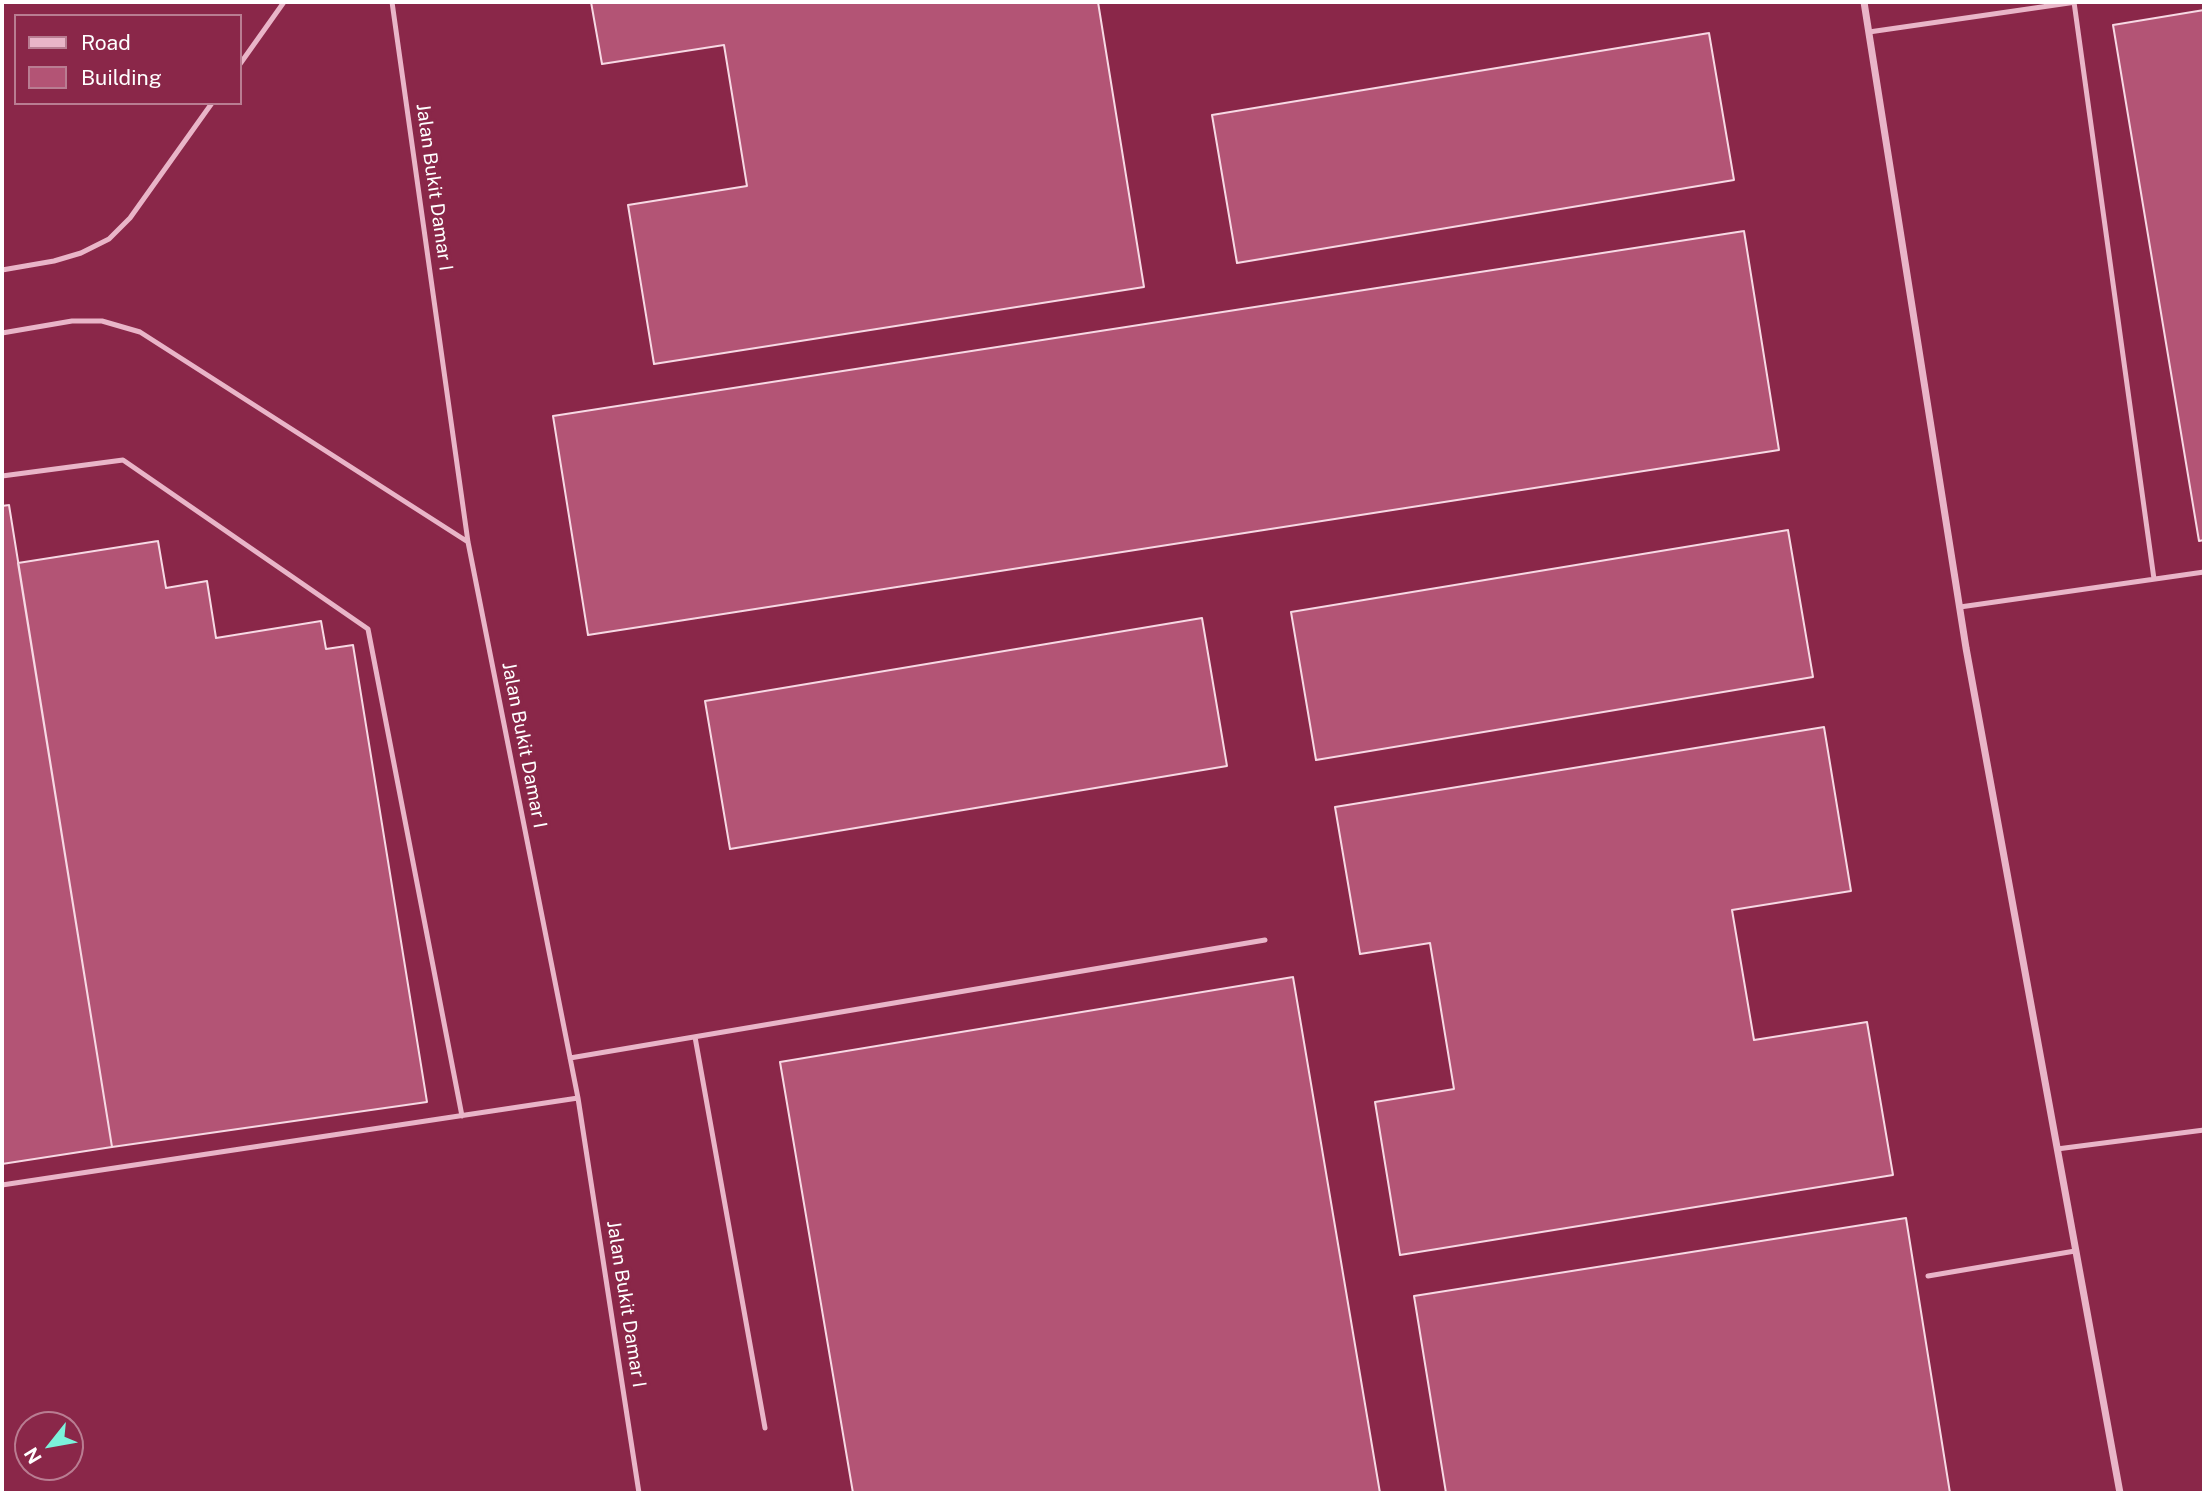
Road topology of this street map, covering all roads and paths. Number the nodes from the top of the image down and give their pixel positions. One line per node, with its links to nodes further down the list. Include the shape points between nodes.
1 (284, 2): 6 (lane)
2 (392, 2): 11 (lane, Jalan Bukit Damar I)
3 (1864, 2): 5 (street)
4 (2075, 2): 5 (lane); 13 (lane)
5 (1869, 32): 14 (street)
6 (242, 61)
7 (211, 105): 8 (lane, via 130,218 108,239 54,261)
8 (2, 270)
9 (2, 333): 11 (lane, via 72,321 102,321 140,332)
10 (2, 476): 19 (lane, via 123,460 368,629)
11 (468, 542): 17 (lane, Jalan Bukit Damar I)
12 (2204, 572): 13 (lane)
13 (2154, 579): 14 (lane)
14 (1960, 607): 21 (street)
15 (1265, 940): 16 (lane)
16 (695, 1037): 17 (lane); 25 (lane)
17 (570, 1058): 18 (lane, Jalan Bukit Damar I)
18 (578, 1098): 19 (lane); 26 (lane, Jalan Bukit Damar I)
19 (462, 1116): 22 (lane)
20 (2204, 1130): 21 (lane)
21 (2057, 1149): 23 (street)
22 (2, 1185)
23 (2075, 1251): 24 (lane); 27 (street)
24 (1928, 1276)
25 (765, 1429)
26 (639, 1493)
27 (2120, 1493)

